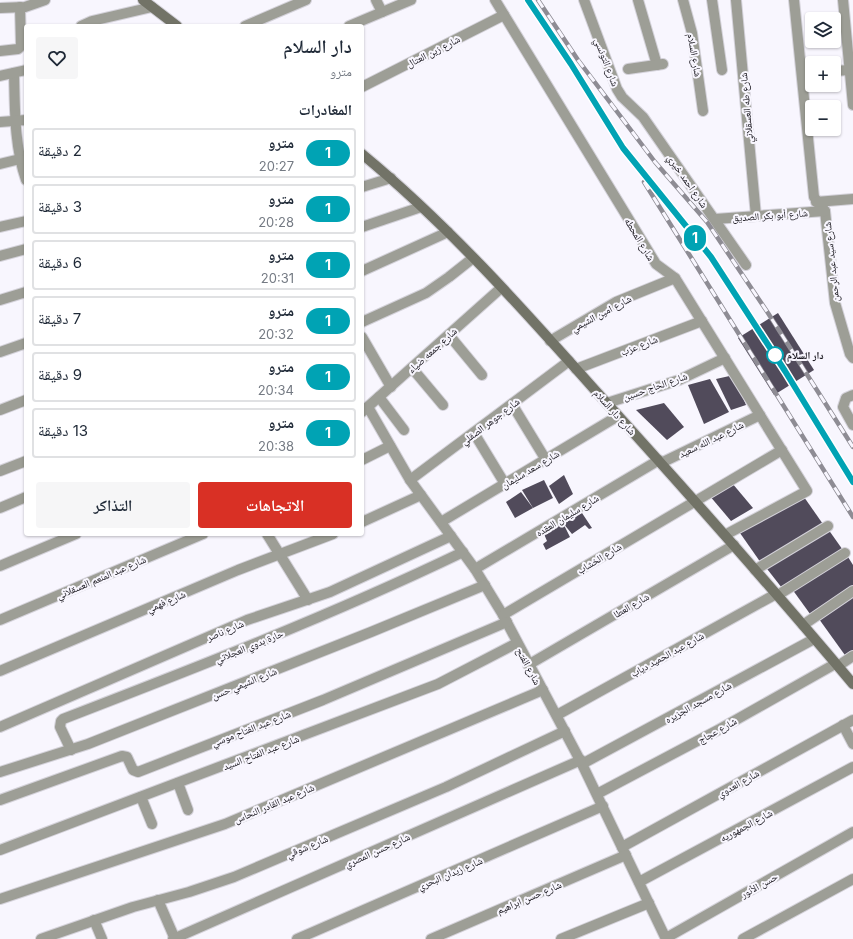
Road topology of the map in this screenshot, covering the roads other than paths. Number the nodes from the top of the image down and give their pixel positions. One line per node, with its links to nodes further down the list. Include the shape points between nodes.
1 (45, 0): 14 (street)
2 (143, 0): 15 (main road)
3 (306, 0): 21 (street)
4 (376, 0): 17 (street)
5 (411, 0): 17 (street)
6 (495, 0): 18 (street, شارع المحطه)
7 (584, 0): 36 (street, شارع التونسي, via 617,89)
8 (638, 0): 24 (street, via 660,64)
9 (683, 0): 35 (street, شارع السلام, via 692,33)
10 (712, 0): 26 (street)
11 (736, 0): 50 (street, شارع طه العسقلاني)
12 (794, 0): 30 (street)
13 (843, 0): 27 (street)
14 (20, 7): 16 (street); 23 (street, via 21,46 18,49)
15 (152, 7): 19 (street); 20 (main road)
16 (0, 8)
17 (382, 12): 22 (street)
18 (504, 15): 33 (street, شارع زين العتال); 61 (street, شارع المحطه, via 656,264)
19 (85, 24)
20 (174, 24)
21 (250, 24)
22 (354, 24)
23 (0, 51)
24 (628, 69)
25 (24, 70): 29 (street)
26 (722, 70)
27 (850, 70): 28 (street); 34 (street)
28 (841, 71)
29 (14, 72): 32 (street); 38 (street)
30 (802, 73): 31 (street); 47 (street)
31 (805, 73)
32 (0, 76)
33 (364, 86)
34 (853, 105)
35 (703, 110)
36 (643, 117): 51 (street, شارع احمد خيري)
37 (24, 120): 38 (street)
38 (15, 121): 39 (street); 40 (street)
39 (0, 122)
40 (22, 156): 42 (street); 43 (street)
41 (364, 156): 44 (main road, شارع دار السلام)
42 (0, 164)
43 (24, 168)
44 (391, 178): 45 (street); 48 (main road, شارع دار السلام)
45 (364, 186)
46 (853, 199): 47 (street)
47 (816, 202): 49 (street)
48 (422, 207): 53 (street); 55 (main road, شارع دار السلام)
49 (825, 212): 50 (street, شارع أبو بكر الصديق); 73 (street, شارع سيد عبد الرحمن, via 835,303)
50 (756, 216): 51 (street, شارع أبو بكر الصديق)
51 (715, 219): 59 (street, شارع احمد خيري)
52 (24, 221): 54 (street)
53 (364, 226)
54 (0, 227)
55 (448, 232): 58 (main road, شارع دار السلام); 60 (street)
56 (24, 250): 57 (street)
57 (0, 256)
58 (473, 258): 62 (main road, شارع دار السلام); 65 (street, via 450,278 426,293)
59 (746, 265)
60 (364, 270)
61 (675, 278): 66 (street, شارع المحطه); 68 (street, شارع امين الشيمي, via 616,302)
62 (501, 288): 67 (street, شارع جمعه ضياء); 68 (main road, شارع دار السلام)
63 (24, 293): 64 (street)
64 (0, 300)
65 (364, 321)
66 (702, 321): 72 (street, شارع المحطه); 74 (street, شارع عزب)
67 (449, 334): 75 (street, شارع جمعه ضياء); 76 (street)
68 (550, 341): 74 (main road, شارع دار السلام)
69 (24, 344): 70 (street)
70 (0, 352)
71 (366, 352): 77 (street)
72 (725, 358): 81 (street, شارع الحاج حسين, via 679,380); 86 (street, شارع المحطه)
73 (853, 358)
74 (573, 365): 81 (main road, شارع دار السلام); 82 (street, شارع جوهر الصقلي)
75 (412, 368): 77 (street, شارع جمعه ضياء); 83 (street)
76 (482, 375)
77 (390, 387): 79 (street, شارع جمعه ضياء)
78 (853, 395): 88 (street, via 846,398 843,407)
79 (379, 397): 84 (street, شارع جمعه ضياء); 89 (street)
80 (24, 401): 85 (street)
81 (607, 403): 87 (main road, شارع دار السلام)
82 (512, 404): 90 (street, شارع جوهر الصقلي); 94 (street)
83 (443, 405)
84 (365, 409): 91 (street, شارع الفتح)
85 (0, 410)
86 (760, 415): 92 (street, شارع المحطه); 96 (street, شارع عبد الله سعيد)
87 (618, 416): 94 (street, شارع سعد سليمان); 96 (main road, شارع دار السلام)
88 (853, 425)
89 (404, 430)
90 (474, 433): 98 (street, شارع جوهر الصقلي); 99 (street)
91 (390, 446): 93 (street); 98 (street, شارع الفتح)
92 (782, 450): 102 (street, شارع الخشاب); 107 (street, شارع المحطه, via 807,491)
93 (364, 459)
94 (546, 460): 99 (street, شارع سعد سليمان)
95 (24, 462): 97 (street)
96 (660, 462): 102 (main road, شارع دار السلام); 118 (street, شارع سليمان العقده)
97 (0, 471)
98 (410, 480): 100 (street, شارع الفتح)
99 (505, 484): 105 (street, شارع سعد سليمان)
100 (421, 495): 104 (street); 105 (street, شارع الفتح)
101 (24, 498): 103 (street)
102 (695, 500): 107 (main road, شارع دار السلام); 124 (street, شارع الخشاب)
103 (0, 508)
104 (364, 521)
105 (441, 522): 112 (street, شارع الفتح)
106 (828, 526): 119 (street)
107 (725, 535): 113 (main road, شارع دار السلام)
108 (71, 536): 117 (street)
109 (198, 536): 125 (street, شارع عبد المنعم العسقلاني)
110 (268, 536): 115 (street)
111 (328, 536): 115 (street, شارع فهمي)
112 (451, 536): 114 (street, شارع الفتح); 123 (street, شارع ناصر)
113 (734, 545): 119 (main road, شارع دار السلام); 130 (street, شارع العطا)
114 (463, 552): 118 (street, شارع الفتح); 141 (street, حارة بدوي العجلاتي, via 389,588 266,640 63,719 60,727)
115 (280, 554): 123 (street); 132 (street, شارع فهمي)
116 (845, 554): 122 (street, شارع عبد الحميد دياب)
117 (0, 566)
118 (475, 569): 120 (street, شارع الفتح)
119 (755, 570): 122 (main road, شارع دار السلام)
120 (485, 585): 124 (street, شارع الفتح); 141 (street, شارع الشيمي حسن)
121 (853, 591): 126 (street)
122 (777, 595): 126 (main road, شارع دار السلام); 135 (street, شارع عبد الحميد دياب)
123 (308, 600): 138 (street, شارع ناصر, via 247,620)
124 (505, 618): 128 (street, شارع الفتح); 148 (street, شارع عبد الفتاح موسي, via 323,700 138,772 133,770 127,757 122,756)
125 (0, 620)
126 (803, 626): 127 (main road, شارع دار السلام)
127 (814, 638): 131 (main road, شارع دار السلام); 142 (street, شارع مسجد الجزيره)
128 (517, 643): 130 (street, شارع الفتح); 145 (street, شارع عبد الفتاح السيد, via 438,684)
129 (853, 656): 131 (street, شارع عجاج)
130 (528, 665): 134 (street, شارع الفتح)
131 (836, 665): 133 (main road, شارع دار السلام); 146 (street, شارع عجاج)
132 (0, 671)
133 (853, 684)
134 (543, 690): 135 (street, شارع الفتح); 157 (street, شارع عبد القادر النحاس, via 225,824)
135 (557, 715): 139 (street, شارع الفتح)
136 (853, 720): 137 (street, شارع العدوي)
137 (843, 725): 140 (street); 154 (street, شارع العدوي)
138 (0, 727)
139 (566, 731): 142 (street, شارع الفتح); 158 (street, شارع شوقي, via 446,788 234,877)
140 (853, 744)
141 (71, 750): 144 (street, شارع الشيمي حسن)
142 (582, 762): 146 (street, شارع الفتح); 164 (street, شارع حسن المصري)
143 (853, 767): 156 (street, شارع الجمهوريه)
144 (0, 772)
145 (178, 783): 147 (street, شارع عبد الفتاح السيد); 150 (street)
146 (597, 794): 149 (street, شارع الفتح)
147 (141, 797): 151 (street); 153 (street, شارع عبد الفتاح السيد)
148 (0, 800)
149 (603, 806): 154 (street, شارع الفتح); 165 (street, شارع زيدان البحري)
150 (188, 810)
151 (152, 824)
152 (853, 832): 161 (street, حسن الأنور)
153 (0, 850)
154 (624, 851): 156 (street, شارع الفتح); 166 (street, شارع حسن ابراهيم)
155 (853, 879): 168 (street)
156 (639, 882): 159 (street, شارع الفتح)
157 (0, 899)
158 (158, 900): 160 (street, شارع شوقي); 164 (street)
159 (649, 903): 161 (street, شارع الفتح); 167 (street)
160 (94, 920): 162 (street, شارع شوقي); 163 (street)
161 (666, 938)
162 (41, 939)
163 (102, 939)
164 (174, 939)
165 (297, 939)
166 (431, 939)
167 (561, 939)
168 (743, 939)

